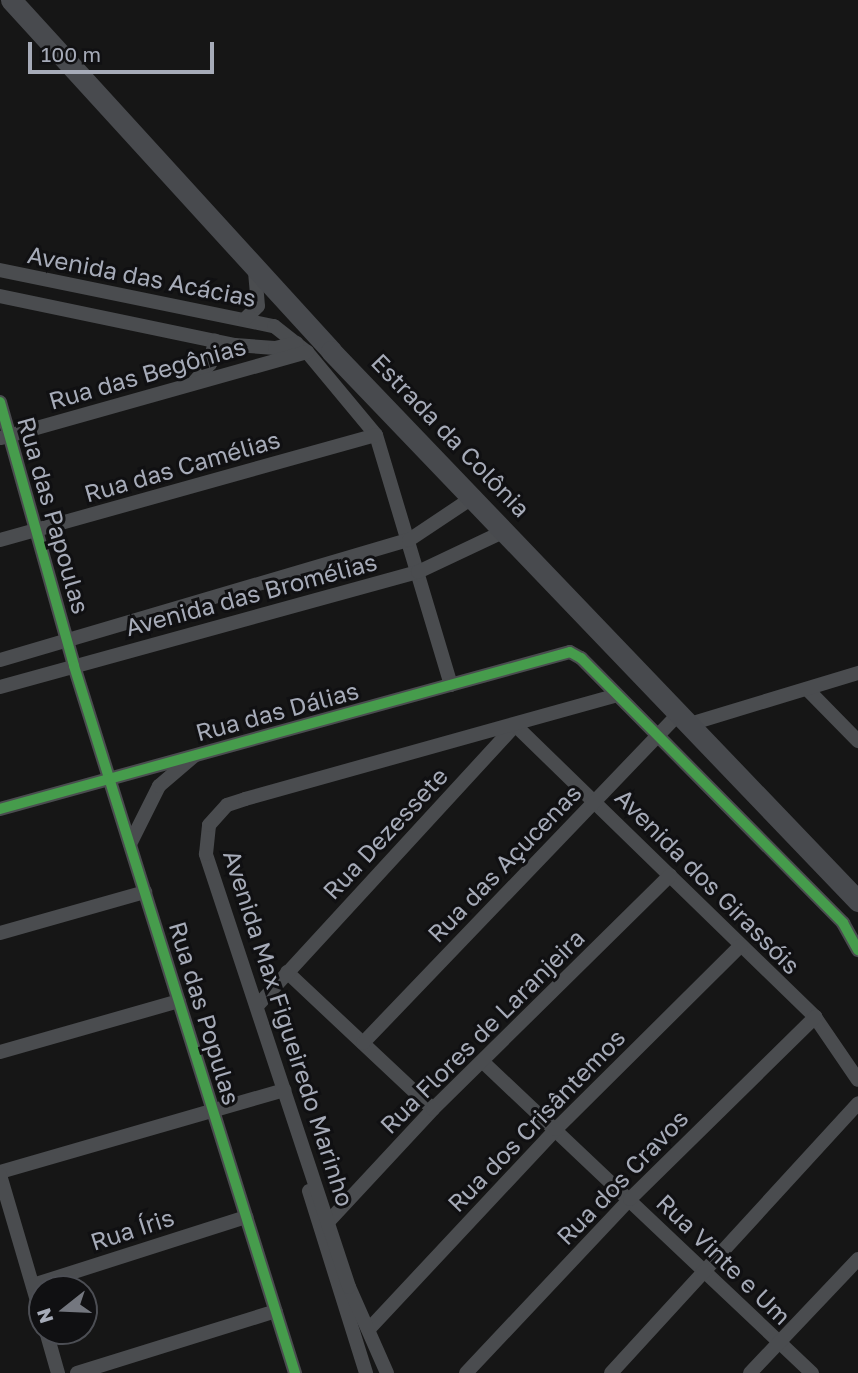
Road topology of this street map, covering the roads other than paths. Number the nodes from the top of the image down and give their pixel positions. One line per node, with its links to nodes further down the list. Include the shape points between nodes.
1 (11, 0): 2 (main road, Estrada da Colônia)
2 (255, 268): 5 (street, via 258,306); 12 (main road, Estrada da Colônia)
3 (0, 270): 5 (street, Avenida das Acácias)
4 (0, 296): 6 (street, Avenida das Acácias)
5 (245, 319): 7 (street, Avenida das Acácias, via 274,326)
6 (215, 341): 7 (street, Avenida das Acácias, via 259,349); 8 (street, via 210,364)
7 (302, 348): 8 (street, Rua das Begônias); 10 (street)
8 (195, 381): 11 (street, Rua das Begônias)
9 (0, 402): 11 (street, Rua das Papoulas)
10 (376, 435): 13 (street, Rua das Camélias); 16 (street)
11 (4, 437): 13 (street, Rua das Papoulas)
12 (475, 496): 14 (main road, Estrada da Colônia); 16 (street, Avenida das Bromélias)
13 (36, 530): 15 (street, Rua das Camélias); 18 (street, Rua das Papoulas)
14 (507, 530): 17 (street, Avenida das Bromélias); 26 (main road, Estrada da Colônia)
15 (0, 540)
16 (409, 540): 17 (street); 18 (street, Avenida das Bromélias)
17 (418, 572): 20 (street, Avenida das Bromélias); 22 (street)
18 (69, 641): 19 (street, Avenida das Bromélias); 20 (street, Rua das Papoulas)
19 (0, 660)
20 (74, 666): 23 (street, Avenida das Bromélias); 31 (street, Rua das Populas)
21 (858, 673): 24 (street)
22 (452, 685): 25 (street, Rua das Dálias, via 564,652 581,658); 30 (street, Rua das Dálias)
23 (0, 687)
24 (807, 689): 26 (street); 29 (street)
25 (617, 695): 27 (street, Avenida Max Figueiredo Marinho); 28 (street)
26 (684, 720): 28 (street, Rua das Açucenas); 37 (main road, Estrada da Colônia)
27 (515, 725): 32 (street, Avenida dos Girassóis); 41 (street, Rua Dezessete); 43 (street, Avenida Max Figueiredo Marinho, via 245,799 217,815 207,832 206,854)
28 (655, 738): 32 (street, Rua das Açucenas); 40 (street, via 843,923)
29 (858, 741)
30 (198, 754): 31 (street, Rua das Dálias); 34 (street, via 159,786)
31 (109, 778): 33 (street, Rua das Dálias); 34 (street, Rua das Populas)
32 (595, 802): 35 (street, Avenida dos Girassóis); 45 (street, Rua das Açucenas)
33 (0, 809)
34 (130, 844): 36 (street, Rua das Populas)
35 (670, 874): 39 (street, Avenida dos Girassóis); 47 (street, Rua Flores de Laranjeira)
36 (145, 892): 38 (street); 42 (street, Rua das Populas)
37 (858, 901)
38 (0, 933)
39 (740, 946): 44 (street, Avenida dos Girassóis); 53 (street, Rua dos Crisântemos)
40 (858, 950)
41 (287, 972): 43 (street, Rua Dezessete); 45 (street)
42 (179, 1000): 46 (street); 52 (street, Rua das Populas)
43 (257, 1006): 49 (street, Avenida Max Figueiredo Marinho)
44 (815, 1017): 48 (street, Avenida dos Girassóis); 55 (street, Rua dos Cravos)
45 (363, 1043): 51 (street)
46 (0, 1052)
47 (483, 1062): 51 (street, Rua Flores de Laranjeira); 53 (street, Rua Vinte e Um)
48 (858, 1080)
49 (281, 1092): 52 (street); 57 (street, Avenida Max Figueiredo Marinho); 69 (street)
50 (858, 1103): 59 (street)
51 (433, 1109): 57 (street, Rua Flores de Laranjeira)
52 (214, 1111): 54 (street); 56 (street, Rua das Populas)
53 (556, 1129): 55 (street, Rua Vinte e Um); 63 (street, Rua dos Crisântemos)
54 (0, 1173): 60 (street)
55 (630, 1199): 59 (street, Rua Vinte e Um); 71 (street, Rua dos Cravos)
56 (246, 1217): 61 (street, Rua Íris); 62 (street, Rua das Populas)
57 (329, 1221): 63 (street, Avenida Max Figueiredo Marinho)
58 (858, 1259): 64 (street)
59 (704, 1273): 64 (street, Rua Vinte e Um); 72 (street)
60 (30, 1275)
61 (64, 1275)
62 (276, 1311): 67 (street); 68 (street, Rua das Populas)
63 (369, 1329): 70 (street, Avenida Max Figueiredo Marinho)
64 (778, 1342): 73 (street); 74 (street, Rua Vinte e Um)
65 (50, 1345): 66 (street)
66 (58, 1373)
67 (77, 1373)
68 (295, 1373)
69 (366, 1373)
70 (387, 1373)
71 (466, 1373)
72 (611, 1373)
73 (750, 1373)
74 (812, 1373)

